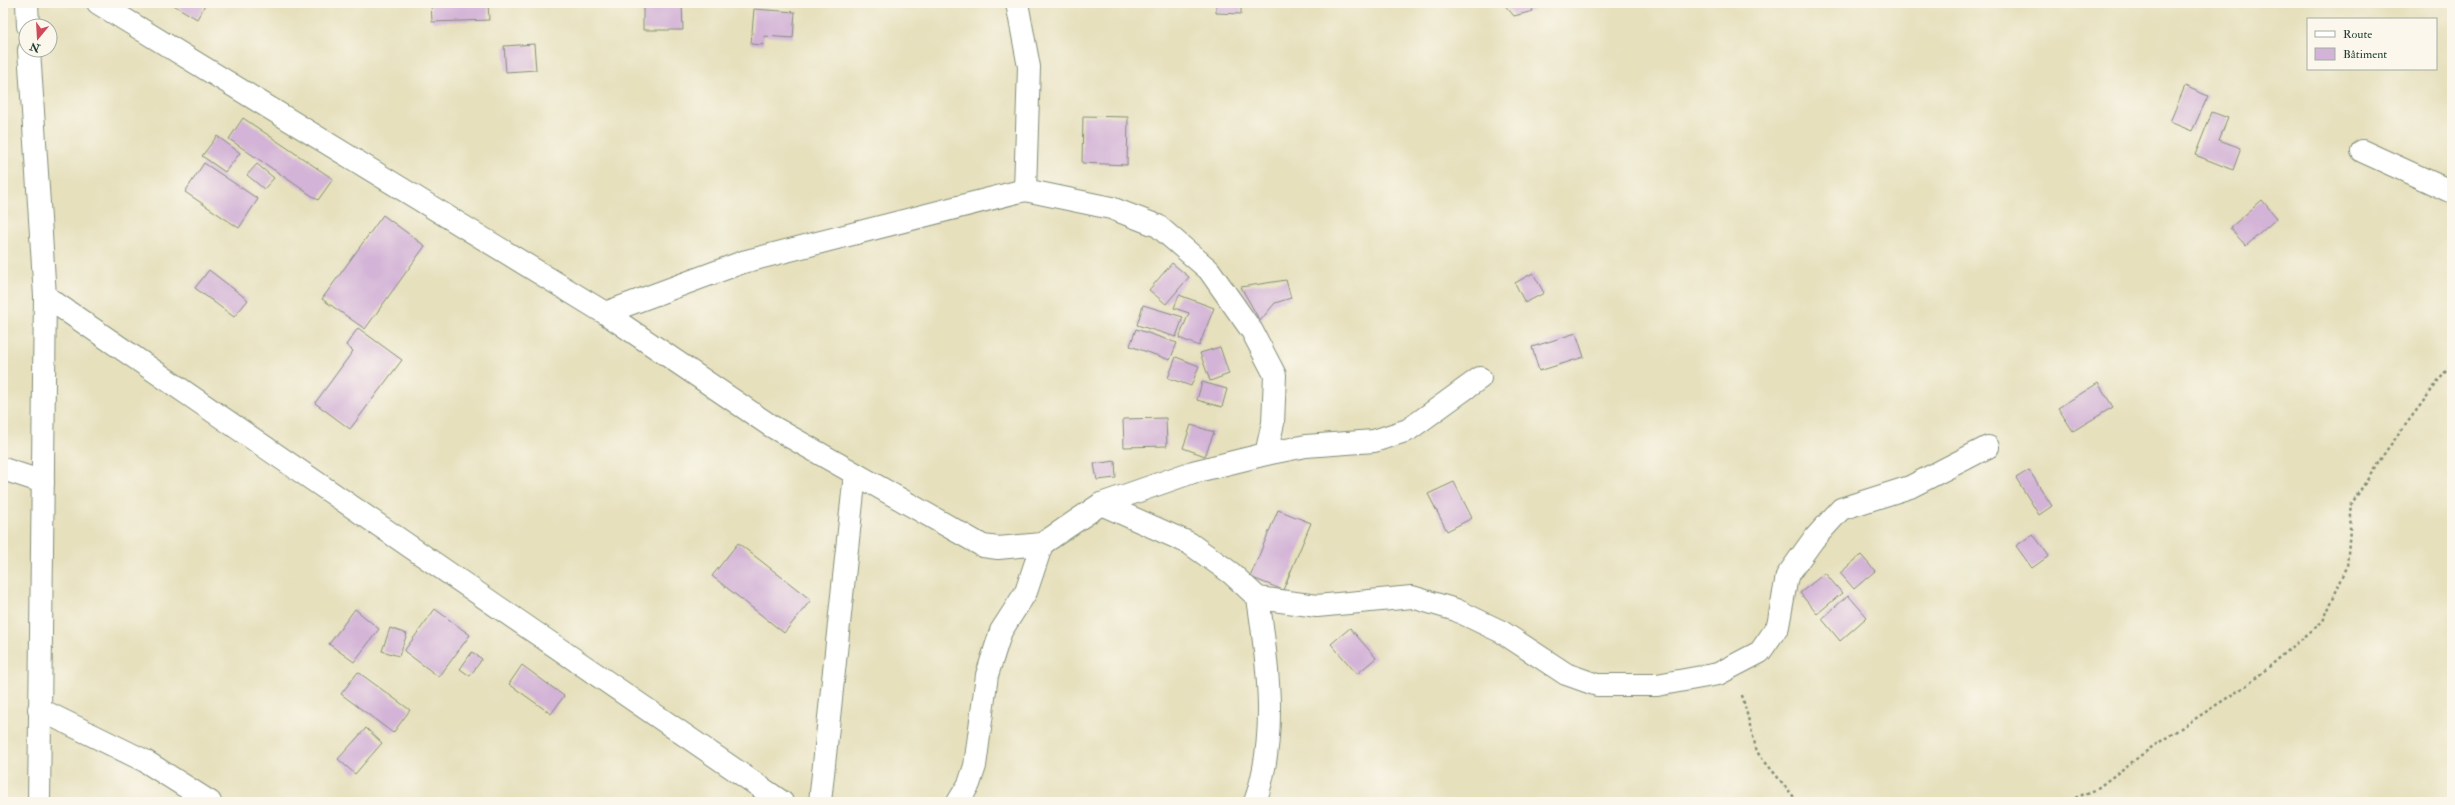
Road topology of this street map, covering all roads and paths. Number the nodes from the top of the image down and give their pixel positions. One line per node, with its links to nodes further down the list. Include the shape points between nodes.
1 (27, 3): 4 (street)
2 (98, 3): 10 (street)
3 (1016, 3): 7 (street, via 1029,67)
4 (28, 18)
5 (30, 58): 9 (street)
6 (2362, 151): 8 (street)
7 (1025, 190): 10 (street, via 743,262); 14 (street, via 1111,208 1158,226 1209,270 1252,331 1275,375 1274,423)
8 (2452, 192)
9 (45, 296): 17 (street); 25 (street)
10 (606, 313): 16 (street, via 771,426)
11 (2452, 363): 30 (path, via 2386,451 2352,503 2347,567 2323,621 2250,684 2152,747 2095,790)
12 (1480, 378): 14 (street, via 1408,430 1374,442 1306,446)
13 (1988, 447): 21 (street, via 1910,487 1841,509 1813,540 1787,576 1778,626 1760,652)
14 (1266, 454): 18 (street, via 1193,472)
15 (3, 469): 17 (street)
16 (855, 474): 19 (street, via 983,546 998,548); 26 (street)
17 (43, 482): 22 (street)
18 (1101, 504): 19 (street); 20 (street, via 1190,543 1231,573)
19 (1042, 544): 27 (street, via 1026,592 1001,631 987,674 975,766 969,784)
20 (1258, 598): 21 (street, via 1317,606 1412,597 1456,610 1502,632 1566,674 1597,685 1657,685 1718,674); 28 (street, via 1268,663 1268,741)
21 (1733, 668): 29 (path, via 1757,752)
22 (39, 709): 23 (street); 24 (street, via 145,761)
23 (39, 802)
24 (210, 802)
25 (782, 802)
26 (820, 802)
27 (958, 802)
28 (1255, 802)
29 (1798, 802)
30 (2064, 802)

